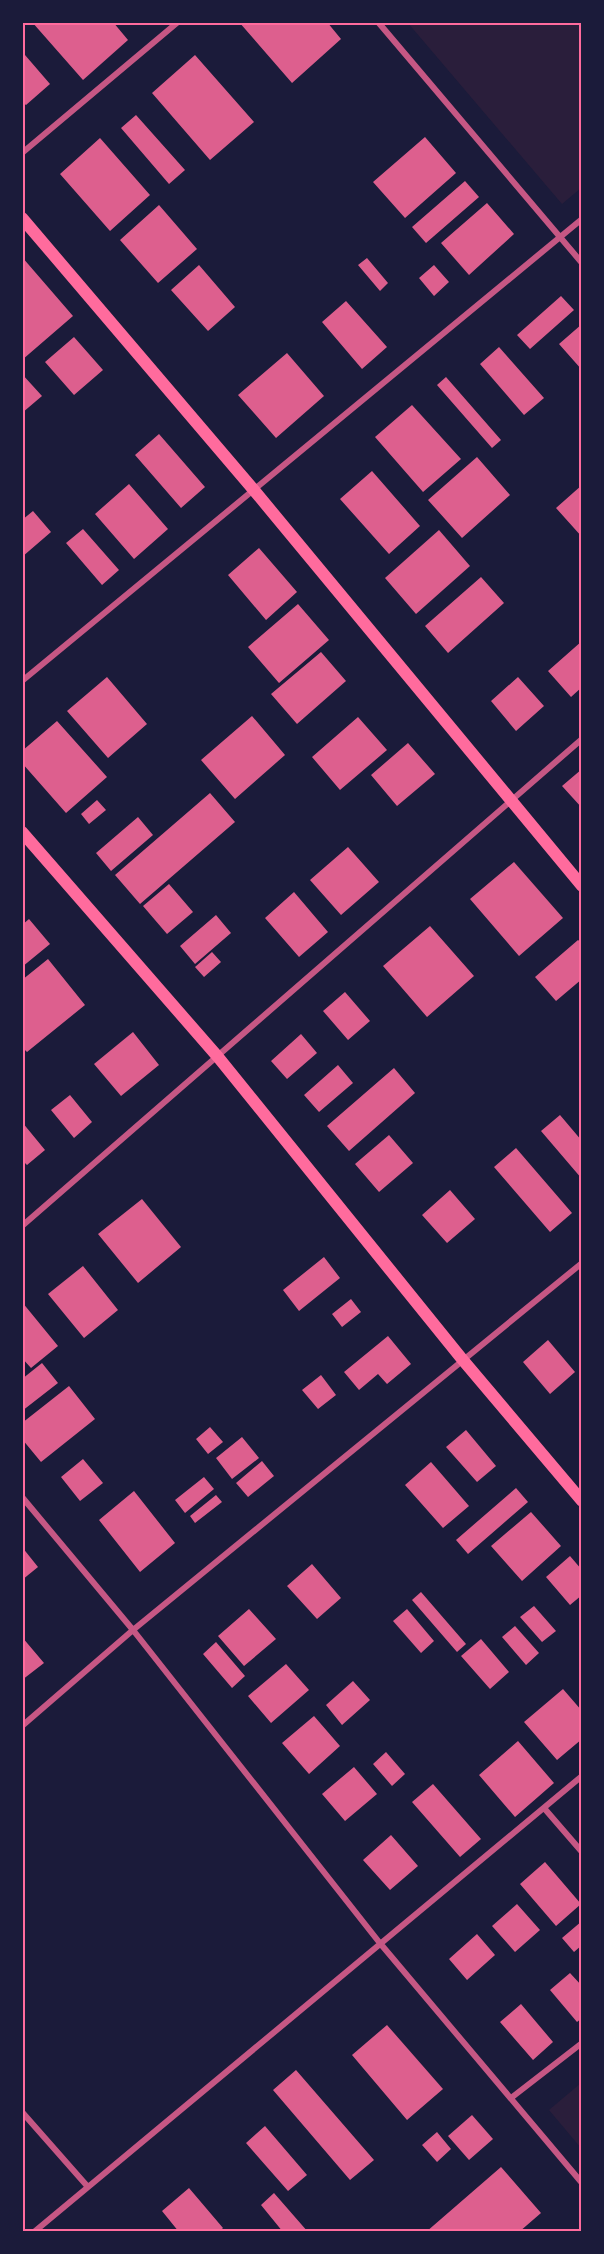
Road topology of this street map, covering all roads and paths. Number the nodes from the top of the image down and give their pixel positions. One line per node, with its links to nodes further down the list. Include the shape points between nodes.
1 (178, 22): 3 (street)
2 (378, 22): 6 (street)
3 (22, 153)
4 (22, 218): 8 (main road)
5 (582, 219): 6 (street)
6 (560, 237): 7 (street); 8 (street)
7 (582, 263)
8 (254, 489): 9 (street); 11 (main road)
9 (22, 681)
10 (582, 739): 11 (street)
11 (510, 800): 13 (main road); 14 (street)
12 (22, 832): 14 (main road)
13 (582, 886)
14 (218, 1057): 15 (street); 17 (main road)
15 (22, 1226)
16 (582, 1263): 17 (street)
17 (462, 1359): 19 (main road); 20 (street)
18 (22, 1497): 20 (street)
19 (582, 1501)
20 (133, 1630): 21 (street); 25 (street)
21 (22, 1726)
22 (582, 1776): 23 (street)
23 (544, 1808): 24 (street); 25 (street)
24 (582, 1852)
25 (379, 1942): 27 (street); 30 (street)
26 (582, 2043): 27 (street)
27 (511, 2098): 29 (street)
28 (22, 2112): 30 (street)
29 (582, 2183)
30 (88, 2187): 31 (street)
31 (33, 2232)

